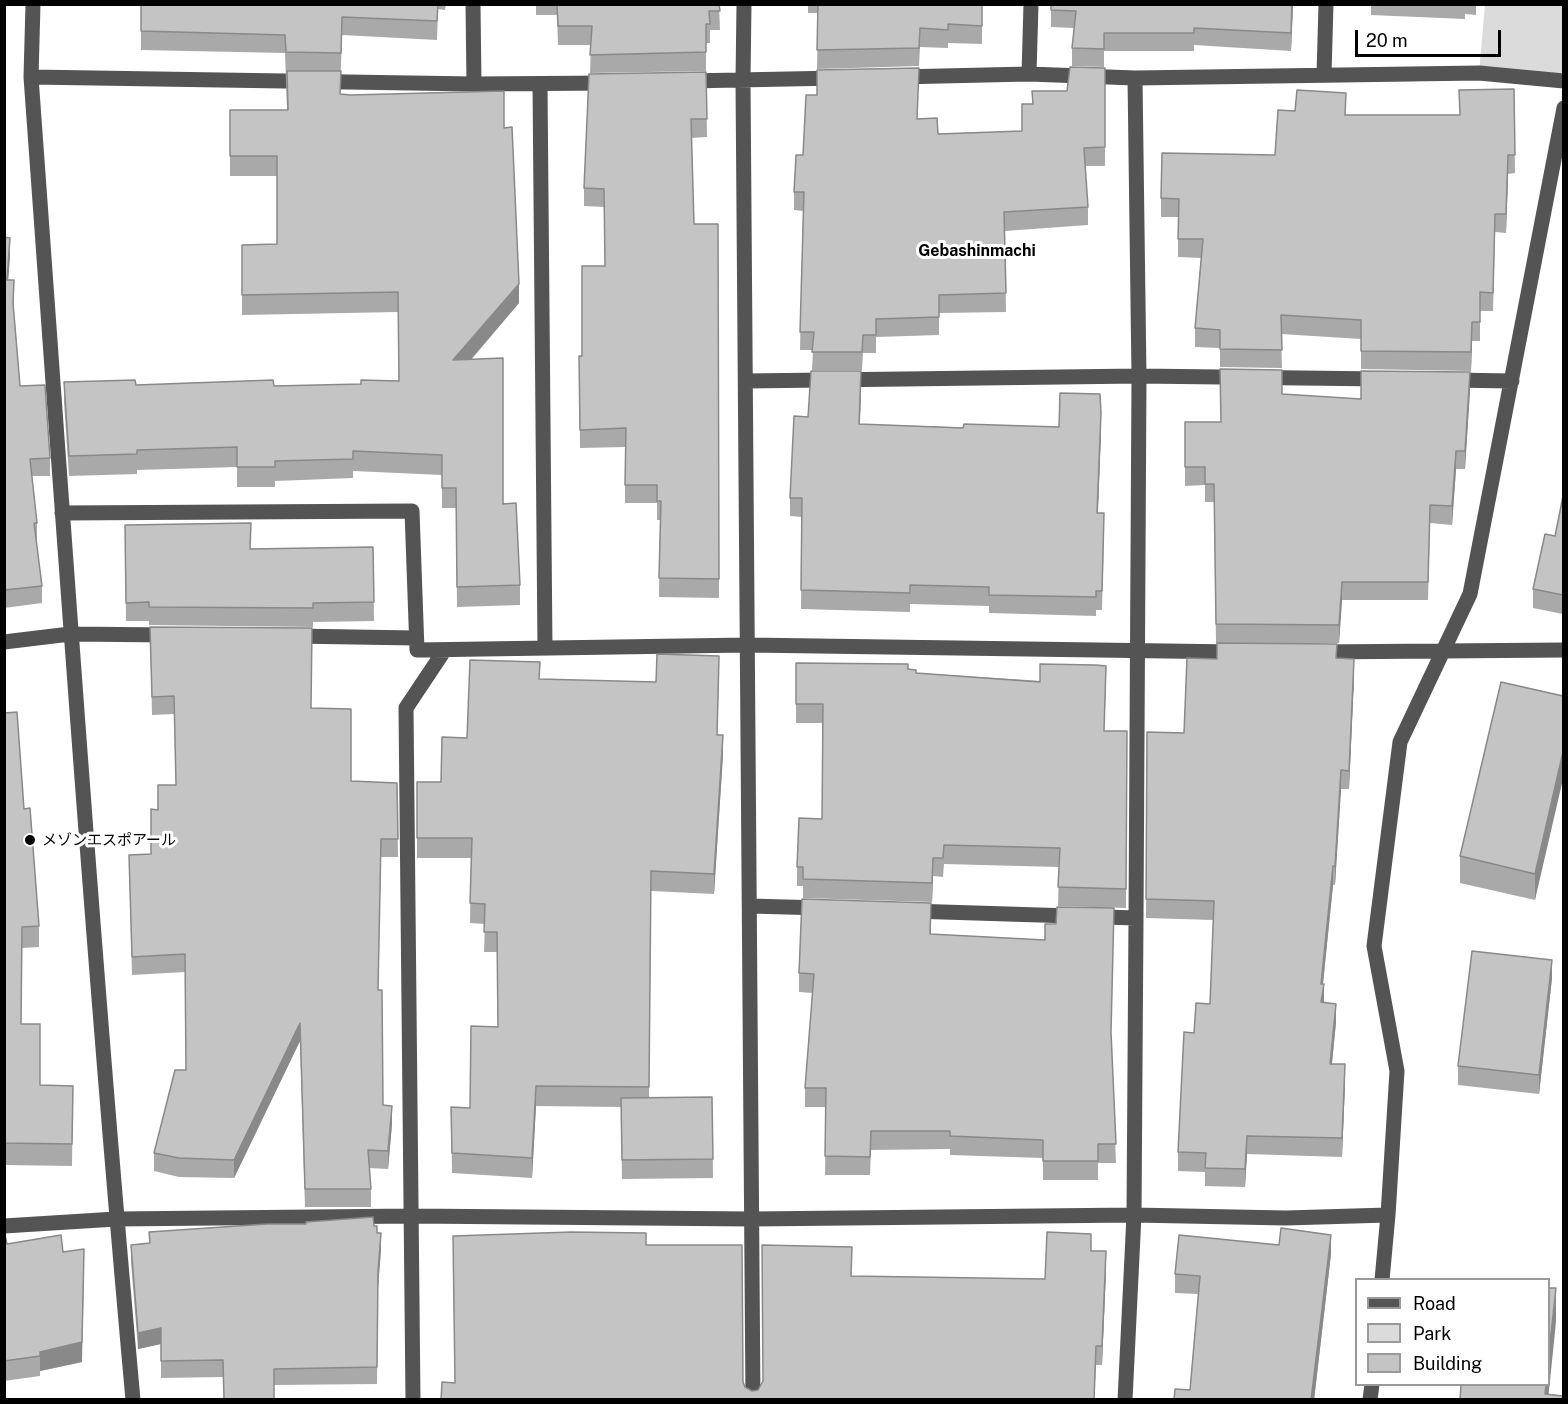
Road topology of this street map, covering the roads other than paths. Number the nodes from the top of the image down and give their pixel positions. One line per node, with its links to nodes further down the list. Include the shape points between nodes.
1 (33, 4): 8 (street)
2 (473, 4): 16 (street)
3 (744, 4): 12 (street)
4 (1031, 4): 6 (street)
5 (1326, 4): 7 (street)
6 (1029, 74): 9 (street); 11 (street)
7 (1324, 75): 11 (street); 14 (street, via 1479,73)
8 (31, 77): 16 (street); 24 (street)
9 (886, 77)
10 (850, 78): 12 (street)
11 (1135, 78): 19 (street)
12 (743, 80): 13 (street); 22 (street)
13 (671, 81)
14 (1563, 81)
15 (624, 82): 17 (street)
16 (474, 84): 17 (street)
17 (540, 84): 31 (street)
18 (1563, 108): 23 (street)
19 (1139, 376): 20 (street); 22 (street); 34 (street)
20 (1395, 379)
21 (1430, 380): 23 (street)
22 (746, 381): 30 (street)
23 (1512, 381): 37 (street, via 1470,594)
24 (63, 513): 25 (street); 28 (street, via 412,511)
25 (70, 633): 26 (street); 29 (street); 46 (street)
26 (189, 635)
27 (273, 636): 28 (street)
28 (416, 638): 33 (street, via 417,650)
29 (4, 642)
30 (748, 645): 31 (street); 34 (street); 38 (street)
31 (546, 648): 33 (street)
32 (1563, 650): 37 (street)
33 (444, 651): 44 (street, via 406,708)
34 (1136, 652): 35 (street); 41 (street)
35 (1254, 652)
36 (1302, 652): 37 (street)
37 (1443, 653): 43 (street, via 1400,742 1374,946 1397,1071)
38 (750, 906): 39 (street); 45 (street)
39 (832, 908)
40 (891, 910): 41 (street)
41 (1136, 918): 42 (street)
42 (1134, 1215): 43 (street); 45 (street); 52 (street)
43 (1388, 1215): 48 (street)
44 (412, 1216): 45 (street); 46 (street); 50 (street)
45 (752, 1219): 51 (street)
46 (116, 1220): 47 (street); 49 (street)
47 (4, 1226)
48 (1382, 1278)
49 (133, 1400)
50 (413, 1400)
51 (753, 1400)
52 (1125, 1400)

